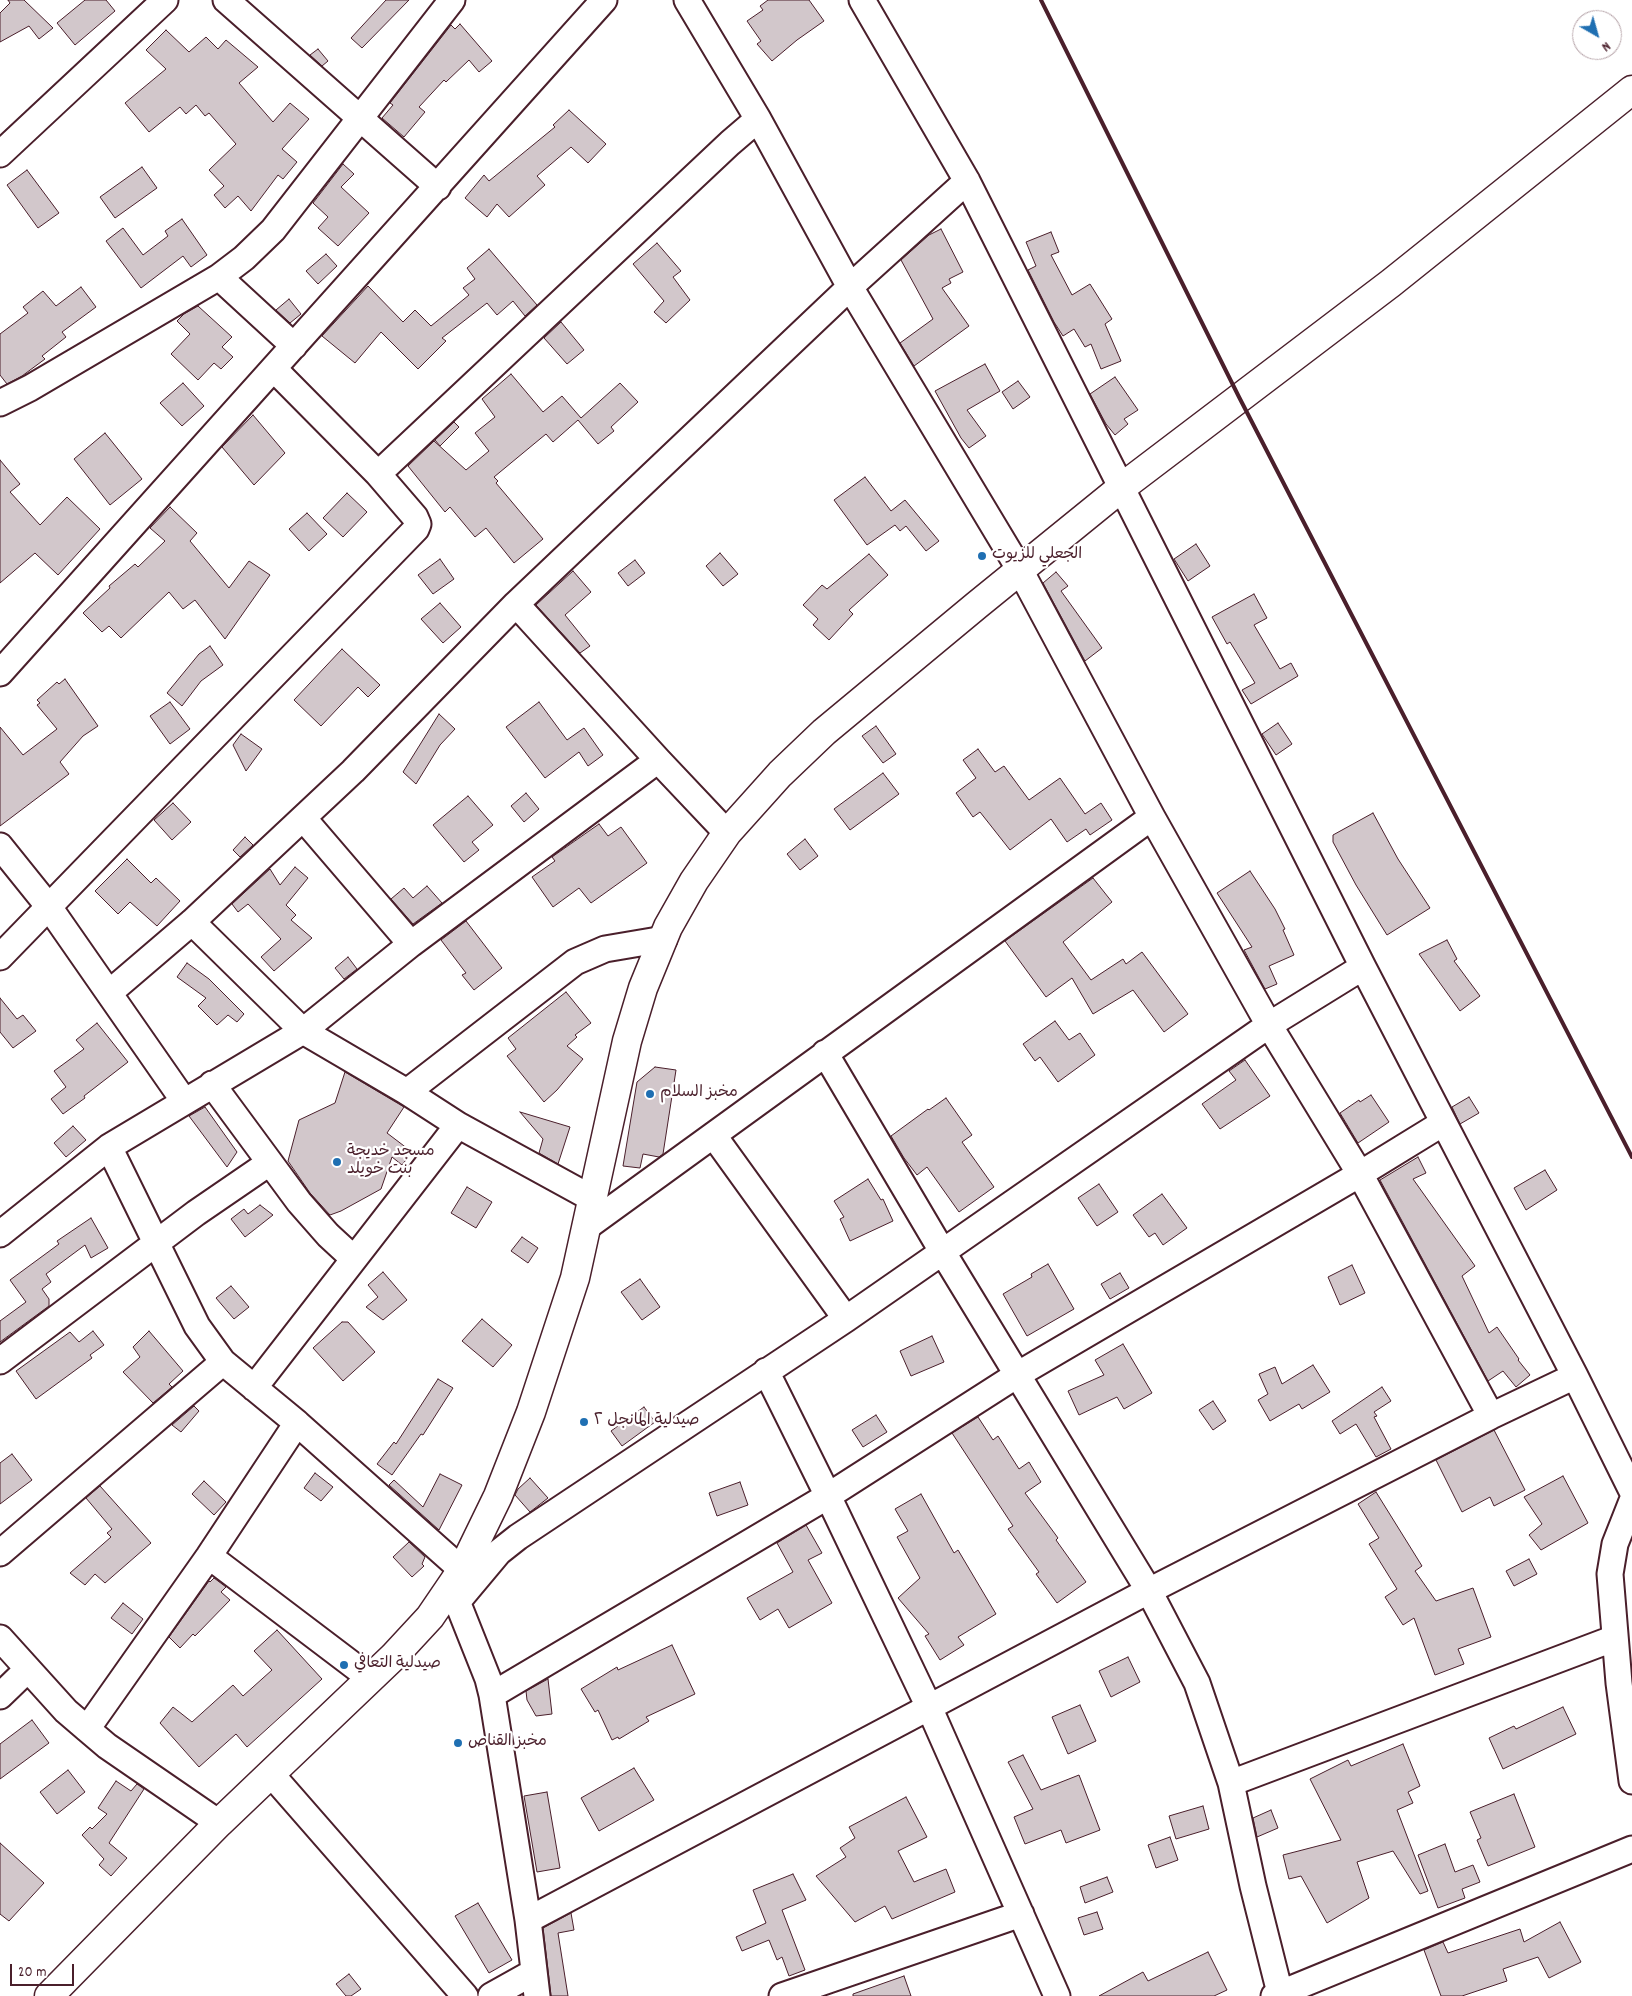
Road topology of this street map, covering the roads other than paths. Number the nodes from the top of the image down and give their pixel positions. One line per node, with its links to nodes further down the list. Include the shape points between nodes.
1 (165, 0): 10 (street)
2 (226, 0): 8 (street)
3 (452, 0): 8 (street)
4 (604, 0): 12 (street)
5 (687, 0): 9 (street)
6 (862, 0): 11 (street)
7 (1632, 90): 19 (street, via 1391,283)
8 (360, 117): 12 (street); 13 (street, via 273,230)
9 (758, 119): 14 (street); 18 (street)
10 (0, 154)
11 (967, 181): 14 (street); 19 (street)
12 (438, 187): 15 (street)
13 (219, 277): 15 (street); 17 (street)
14 (850, 287): 20 (street); 21 (street)
15 (294, 346): 16 (street)
16 (274, 369): 18 (street); 22 (street)
17 (0, 403)
18 (378, 474): 28 (street, via 415,517 416,529)
19 (1121, 488): 20 (street); 33 (street)
20 (1020, 570): 24 (street); 26 (street, via 824,732)
21 (516, 604): 23 (street); 25 (street)
22 (0, 673)
23 (658, 760): 26 (street); 31 (street)
24 (1152, 817): 35 (street); 37 (street)
25 (304, 818): 29 (street); 31 (street)
26 (727, 832): 30 (street, via 694,881)
27 (0, 846): 28 (street)
28 (48, 907): 32 (street); 34 (street)
29 (192, 922): 34 (street); 36 (street)
30 (664, 939): 39 (street, via 605,949 575,962); 47 (street, via 643,988 627,1041)
31 (411, 944): 36 (street)
32 (0, 957)
33 (1363, 968): 35 (street); 41 (street)
34 (109, 993): 40 (street)
35 (1269, 1026): 46 (street); 51 (street)
36 (302, 1031): 38 (street); 39 (street)
37 (826, 1054): 43 (street); 51 (street)
38 (212, 1084): 40 (street); 45 (street)
39 (407, 1092): 42 (street)
40 (184, 1101): 44 (street)
41 (1443, 1123): 46 (street); 58 (street)
42 (458, 1125): 47 (street); 52 (street)
43 (714, 1136): 48 (street); 53 (street)
44 (109, 1147): 49 (street); 50 (street)
45 (269, 1163): 50 (street); 52 (street, via 328,1235)
46 (1360, 1174): 57 (street); 60 (street)
47 (593, 1199): 48 (street)
48 (588, 1226): 67 (street, via 575,1278 531,1412 498,1496)
49 (0, 1234)
50 (156, 1243): 54 (street); 55 (street, via 197,1326)
51 (942, 1251): 53 (street); 57 (street)
52 (354, 1259): 59 (street)
53 (846, 1319): 56 (street)
54 (0, 1361)
55 (223, 1362): 59 (street); 65 (street)
56 (766, 1371): 63 (street); 67 (street, via 518,1537)
57 (1017, 1375): 63 (street); 68 (street)
58 (1575, 1376): 60 (street); 62 (street)
59 (254, 1388): 61 (street)
60 (1491, 1416): 68 (street)
61 (297, 1423): 66 (street); 67 (street)
62 (1632, 1491)
63 (828, 1496): 73 (street); 75 (street)
64 (1632, 1501): 70 (street, via 1615,1544 1610,1574)
65 (0, 1553)
66 (209, 1556): 72 (street); 76 (street)
67 (457, 1585): 72 (street); 73 (street)
68 (1149, 1591): 75 (street); 79 (street, via 1196,1683)
69 (0, 1638): 71 (street)
70 (1615, 1638): 78 (street); 79 (street)
71 (28, 1669): 74 (street); 76 (street)
72 (370, 1678): 77 (street)
73 (492, 1695): 83 (street)
74 (0, 1696)
75 (929, 1707): 82 (street); 83 (street)
76 (87, 1729): 80 (street)
77 (271, 1774): 80 (street); 87 (street)
78 (1632, 1781)
79 (1231, 1783): 85 (street)
80 (219, 1823): 86 (street)
81 (1632, 1849): 85 (street)
82 (1021, 1914): 89 (street); 90 (street)
83 (528, 1920): 84 (street)
84 (536, 1984): 88 (street)
85 (1277, 1995)
86 (49, 1996)
87 (465, 1996)
88 (492, 1996)
89 (782, 1996)
90 (1057, 1996)

